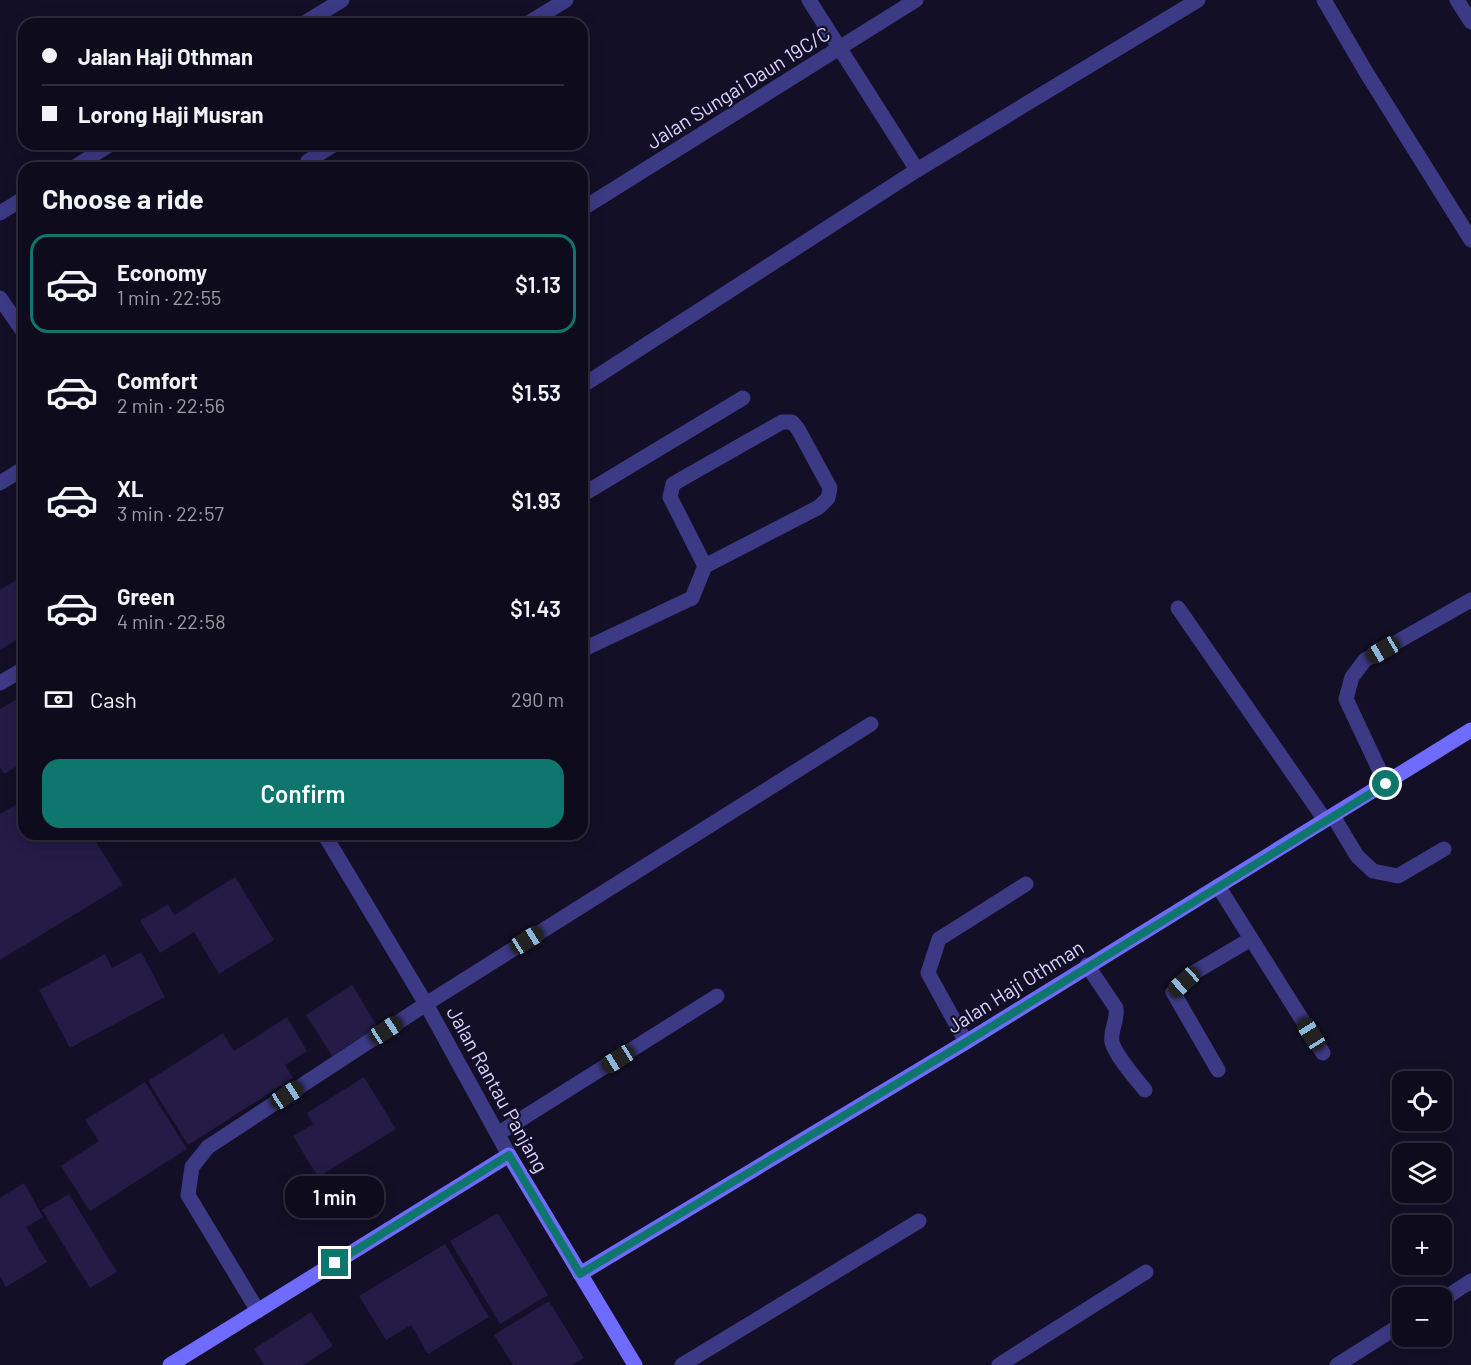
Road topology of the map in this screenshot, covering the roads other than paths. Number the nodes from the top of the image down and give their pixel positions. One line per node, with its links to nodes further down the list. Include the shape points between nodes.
1 (342, 0): 8 (street)
2 (566, 0): 9 (street)
3 (809, 0): 11 (street)
4 (915, 0): 11 (street, Jalan Sungai Daun 19C/C)
5 (1198, 0): 16 (street)
6 (1324, 0): 20 (street)
7 (1457, 0): 10 (street)
8 (313, 18)
9 (537, 18)
10 (1471, 22)
11 (841, 48): 16 (street); 18 (street, Jalan Sungai Daun 19C/C)
12 (102, 150): 14 (street)
13 (325, 150): 15 (street)
14 (82, 162)
15 (309, 162)
16 (917, 170): 23 (street)
17 (18, 202): 19 (street)
18 (588, 205)
19 (0, 213)
20 (1471, 240)
21 (0, 298): 22 (street)
22 (18, 324)
23 (588, 382)
24 (743, 398): 27 (street)
25 (18, 472): 26 (street)
26 (0, 483)
27 (588, 491)
28 (705, 566): 28 (street, via 670,497 673,484 782,422 792,422 830,488 828,498 819,507); 31 (street, via 692,598)
29 (1471, 600): 36 (street, via 1365,660 1352,677 1346,699)
30 (1178, 608): 37 (street)
31 (588, 647)
32 (18, 672): 33 (street)
33 (0, 683)
34 (871, 724): 45 (street)
35 (1471, 730): 36 (street, Jalan Haji Othman)
36 (1386, 784): 37 (street, Jalan Haji Othman)
37 (1329, 818): 39 (street, via 1373,871 1398,876); 41 (street, Jalan Haji Othman)
38 (328, 840): 45 (street, Jalan Rantau Panjang)
39 (1444, 849)
40 (1026, 884): 46 (street, via 939,939 928,973)
41 (1218, 886): 42 (street); 43 (street, Jalan Haji Othman)
42 (1251, 939): 47 (street); 48 (street, via 1195,972 1173,992)
43 (1087, 965): 46 (street, Jalan Haji Othman); 49 (street, via 1116,1008 1114,1047)
44 (717, 996): 50 (street)
45 (426, 1004): 50 (street, Jalan Rantau Panjang); 57 (street, via 208,1147 192,1167 188,1195)
46 (966, 1042): 54 (street, Jalan Haji Othman)
47 (1323, 1053)
48 (1218, 1070)
49 (1145, 1090)
50 (499, 1133): 51 (street, Jalan Rantau Panjang)
51 (509, 1155): 54 (street, Jalan Rantau Panjang); 57 (street)
52 (919, 1221): 61 (street)
53 (1146, 1272): 62 (street)
54 (580, 1274): 60 (street, Jalan Rantau Panjang)
55 (1471, 1281): 56 (street)
56 (1452, 1293)
57 (258, 1311): 59 (street)
58 (1392, 1330): 63 (street)
59 (170, 1365)
60 (635, 1365)
61 (682, 1365)
62 (999, 1365)
63 (1337, 1365)

